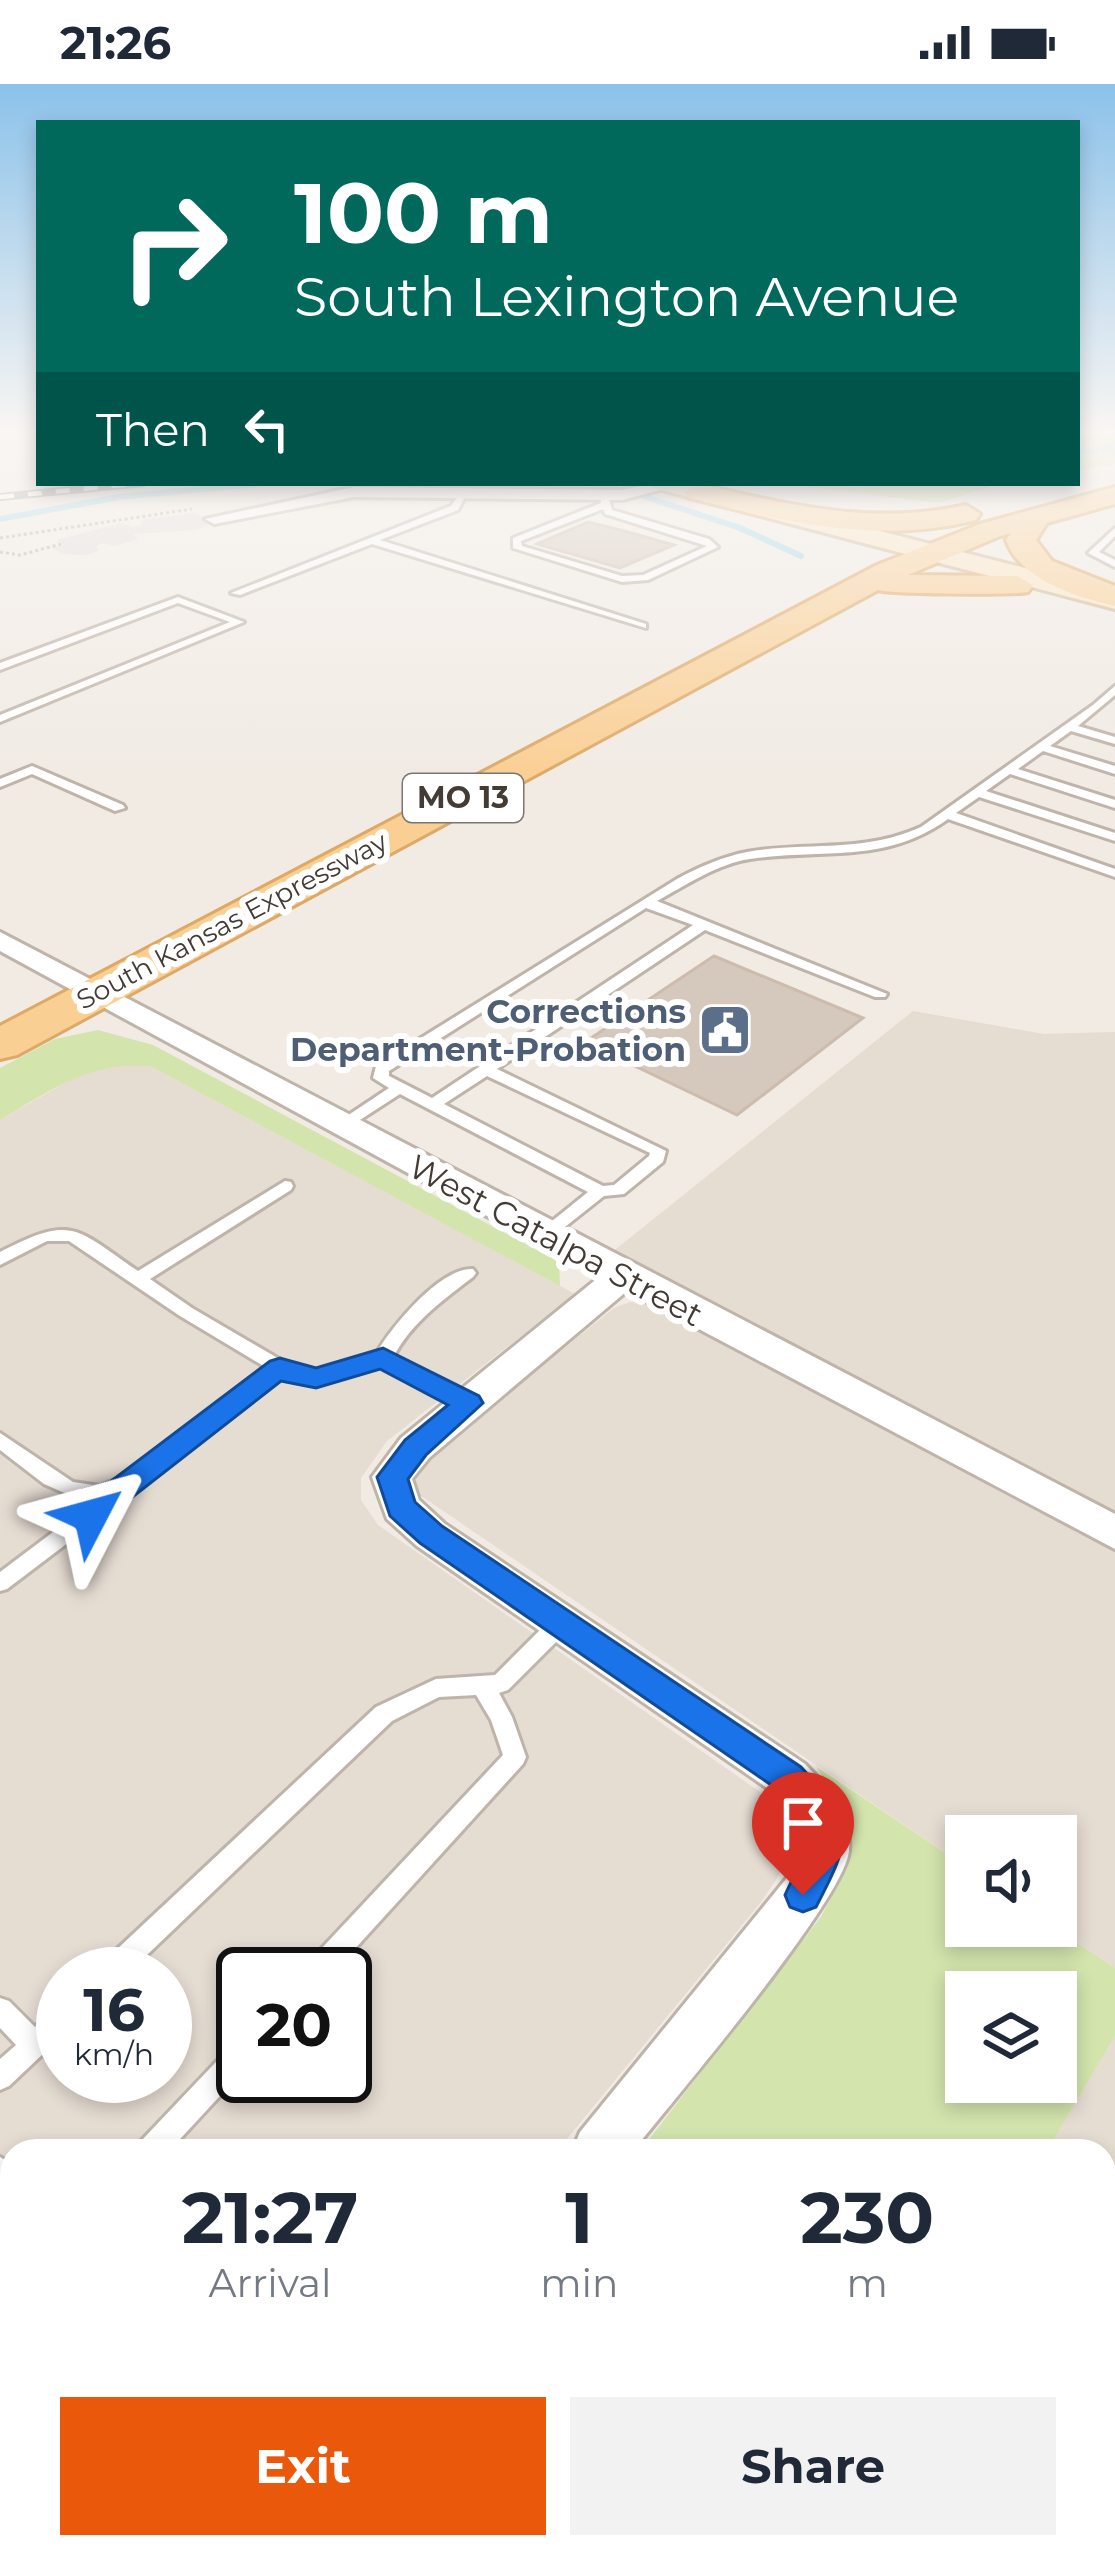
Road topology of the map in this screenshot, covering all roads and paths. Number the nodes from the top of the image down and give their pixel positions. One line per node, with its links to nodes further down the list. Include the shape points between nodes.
1 (52, 546): 13 (path)
2 (359, 546): 17 (lane)
3 (390, 546): 20 (lane)
4 (518, 546): 5 (lane, via 622,579 645,578)
5 (712, 546)
6 (810, 546): 15 (main road)
7 (899, 546): 12 (main road)
8 (921, 546): 12 (main road, South Kansas Expressway / MO 13)
9 (924, 546): 12 (main road, South Kansas Expressway / MO 13)
10 (1023, 546): 18 (main road, via 1041,567)
11 (1100, 546): 14 (lane, via 1093,553)
12 (912, 550): 15 (main road, South Kansas Expressway / MO 13); 16 (main road); 18 (main road)
13 (0, 552)
14 (1115, 564)
15 (809, 585): 16 (main road); 41 (main road, South Kansas Expressway / MO 13)
16 (1017, 586): 19 (main road)
17 (236, 593)
18 (1115, 599)
19 (1115, 610)
20 (642, 626)
21 (0, 667): 25 (lane, via 178,600 239,622)
22 (1115, 689): 23 (lane)
23 (1097, 707): 24 (lane); 26 (lane)
24 (1115, 712)
25 (0, 719)
26 (1070, 727): 27 (lane); 28 (lane)
27 (1115, 741)
28 (1042, 747): 29 (lane); 30 (lane)
29 (1010, 770): 32 (lane); 33 (lane)
30 (1115, 770)
31 (0, 783): 34 (lane, via 32,770)
32 (977, 792): 35 (lane); 36 (lane)
33 (1115, 804)
34 (119, 808)
35 (947, 814): 37 (lane); 38 (lane, via 893,843 844,854 748,856 707,868)
36 (1115, 837)
37 (1115, 873)
38 (643, 904): 39 (lane); 46 (lane, via 381,1070)
39 (704, 924): 42 (lane); 45 (lane)
40 (0, 940): 41 (street, West Catalpa Street)
41 (83, 985): 43 (main road, South Kansas Expressway / MO 13); 44 (main road, South Kansas Expressway / MO 13); 48 (street, West Catalpa Street)
42 (880, 994)
43 (0, 1011)
44 (0, 1045)
45 (486, 1070): 47 (lane); 50 (lane, via 658,1151 618,1190)
46 (399, 1088): 47 (lane); 48 (lane)
47 (433, 1105): 50 (lane)
48 (340, 1126): 51 (street, West Catalpa Street)
49 (285, 1186): 55 (lane)
50 (599, 1191): 51 (lane)
51 (545, 1234): 54 (street, West Catalpa Street)
52 (0, 1259): 55 (lane, via 44,1236 73,1235)
53 (467, 1274): 56 (lane, via 415,1311)
54 (624, 1276): 58 (street); 61 (street, West Catalpa Street)
55 (138, 1279): 57 (lane)
56 (383, 1358): 57 (lane, via 316,1378); 58 (lane)
57 (280, 1368): 60 (lane, via 120,1491)
58 (469, 1403): 63 (street, via 392,1477 401,1508)
59 (0, 1440): 60 (lane, via 72,1492)
60 (93, 1498): 62 (lane, via 91,1516)
61 (1115, 1533)
62 (0, 1583)
63 (561, 1623): 64 (lane, via 500,1684); 72 (street, via 789,1778 823,1815 825,1854 803,1895)
64 (483, 1688): 65 (lane, via 436,1688 384,1714); 66 (lane, via 514,1757)
65 (138, 1947)
66 (339, 1947)
67 (0, 2011): 68 (lane)
68 (34, 2045): 69 (lane)
69 (0, 2077)
70 (216, 2081): 71 (lane)
71 (162, 2139)
72 (609, 2139)

